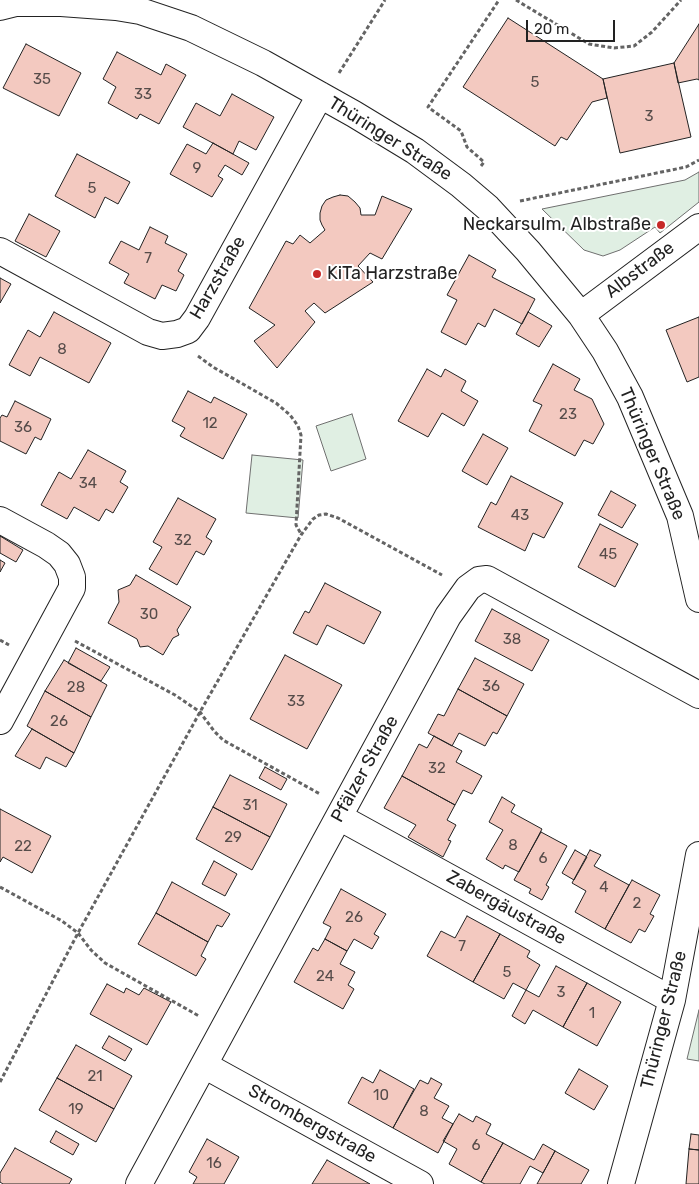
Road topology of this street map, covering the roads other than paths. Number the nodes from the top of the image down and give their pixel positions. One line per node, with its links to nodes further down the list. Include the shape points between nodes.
1 (10, 3): 2 (street, Thüringer Straße)
2 (142, 5): 3 (street, Thüringer Straße, via 263,63)
3 (322, 96): 5 (street, Harzstraße, via 188,330 162,336 148,332); 6 (street, Thüringer Straße, via 415,151 461,185 488,208 528,251)
4 (699, 227): 6 (street, Albstraße)
5 (0, 251)
6 (581, 315): 7 (street, Thüringer Straße, via 606,351)
7 (689, 514): 9 (street, Thüringer Straße)
8 (0, 520): 11 (street, via 59,554 72,577 72,588)
9 (699, 599)
10 (699, 695): 12 (street, Pfälzer Straße, via 487,579 479,580 468,588 448,616)
11 (0, 721)
12 (341, 812): 14 (street, Zabergäustraße); 15 (street, Pfälzer Straße)
13 (699, 855): 14 (street, Thüringer Straße)
14 (672, 1000): 18 (street, Thüringer Straße)
15 (204, 1064): 16 (street, Pfälzer Straße); 17 (street, Strombergstraße)
16 (139, 1184)
17 (420, 1184)
18 (622, 1184)

